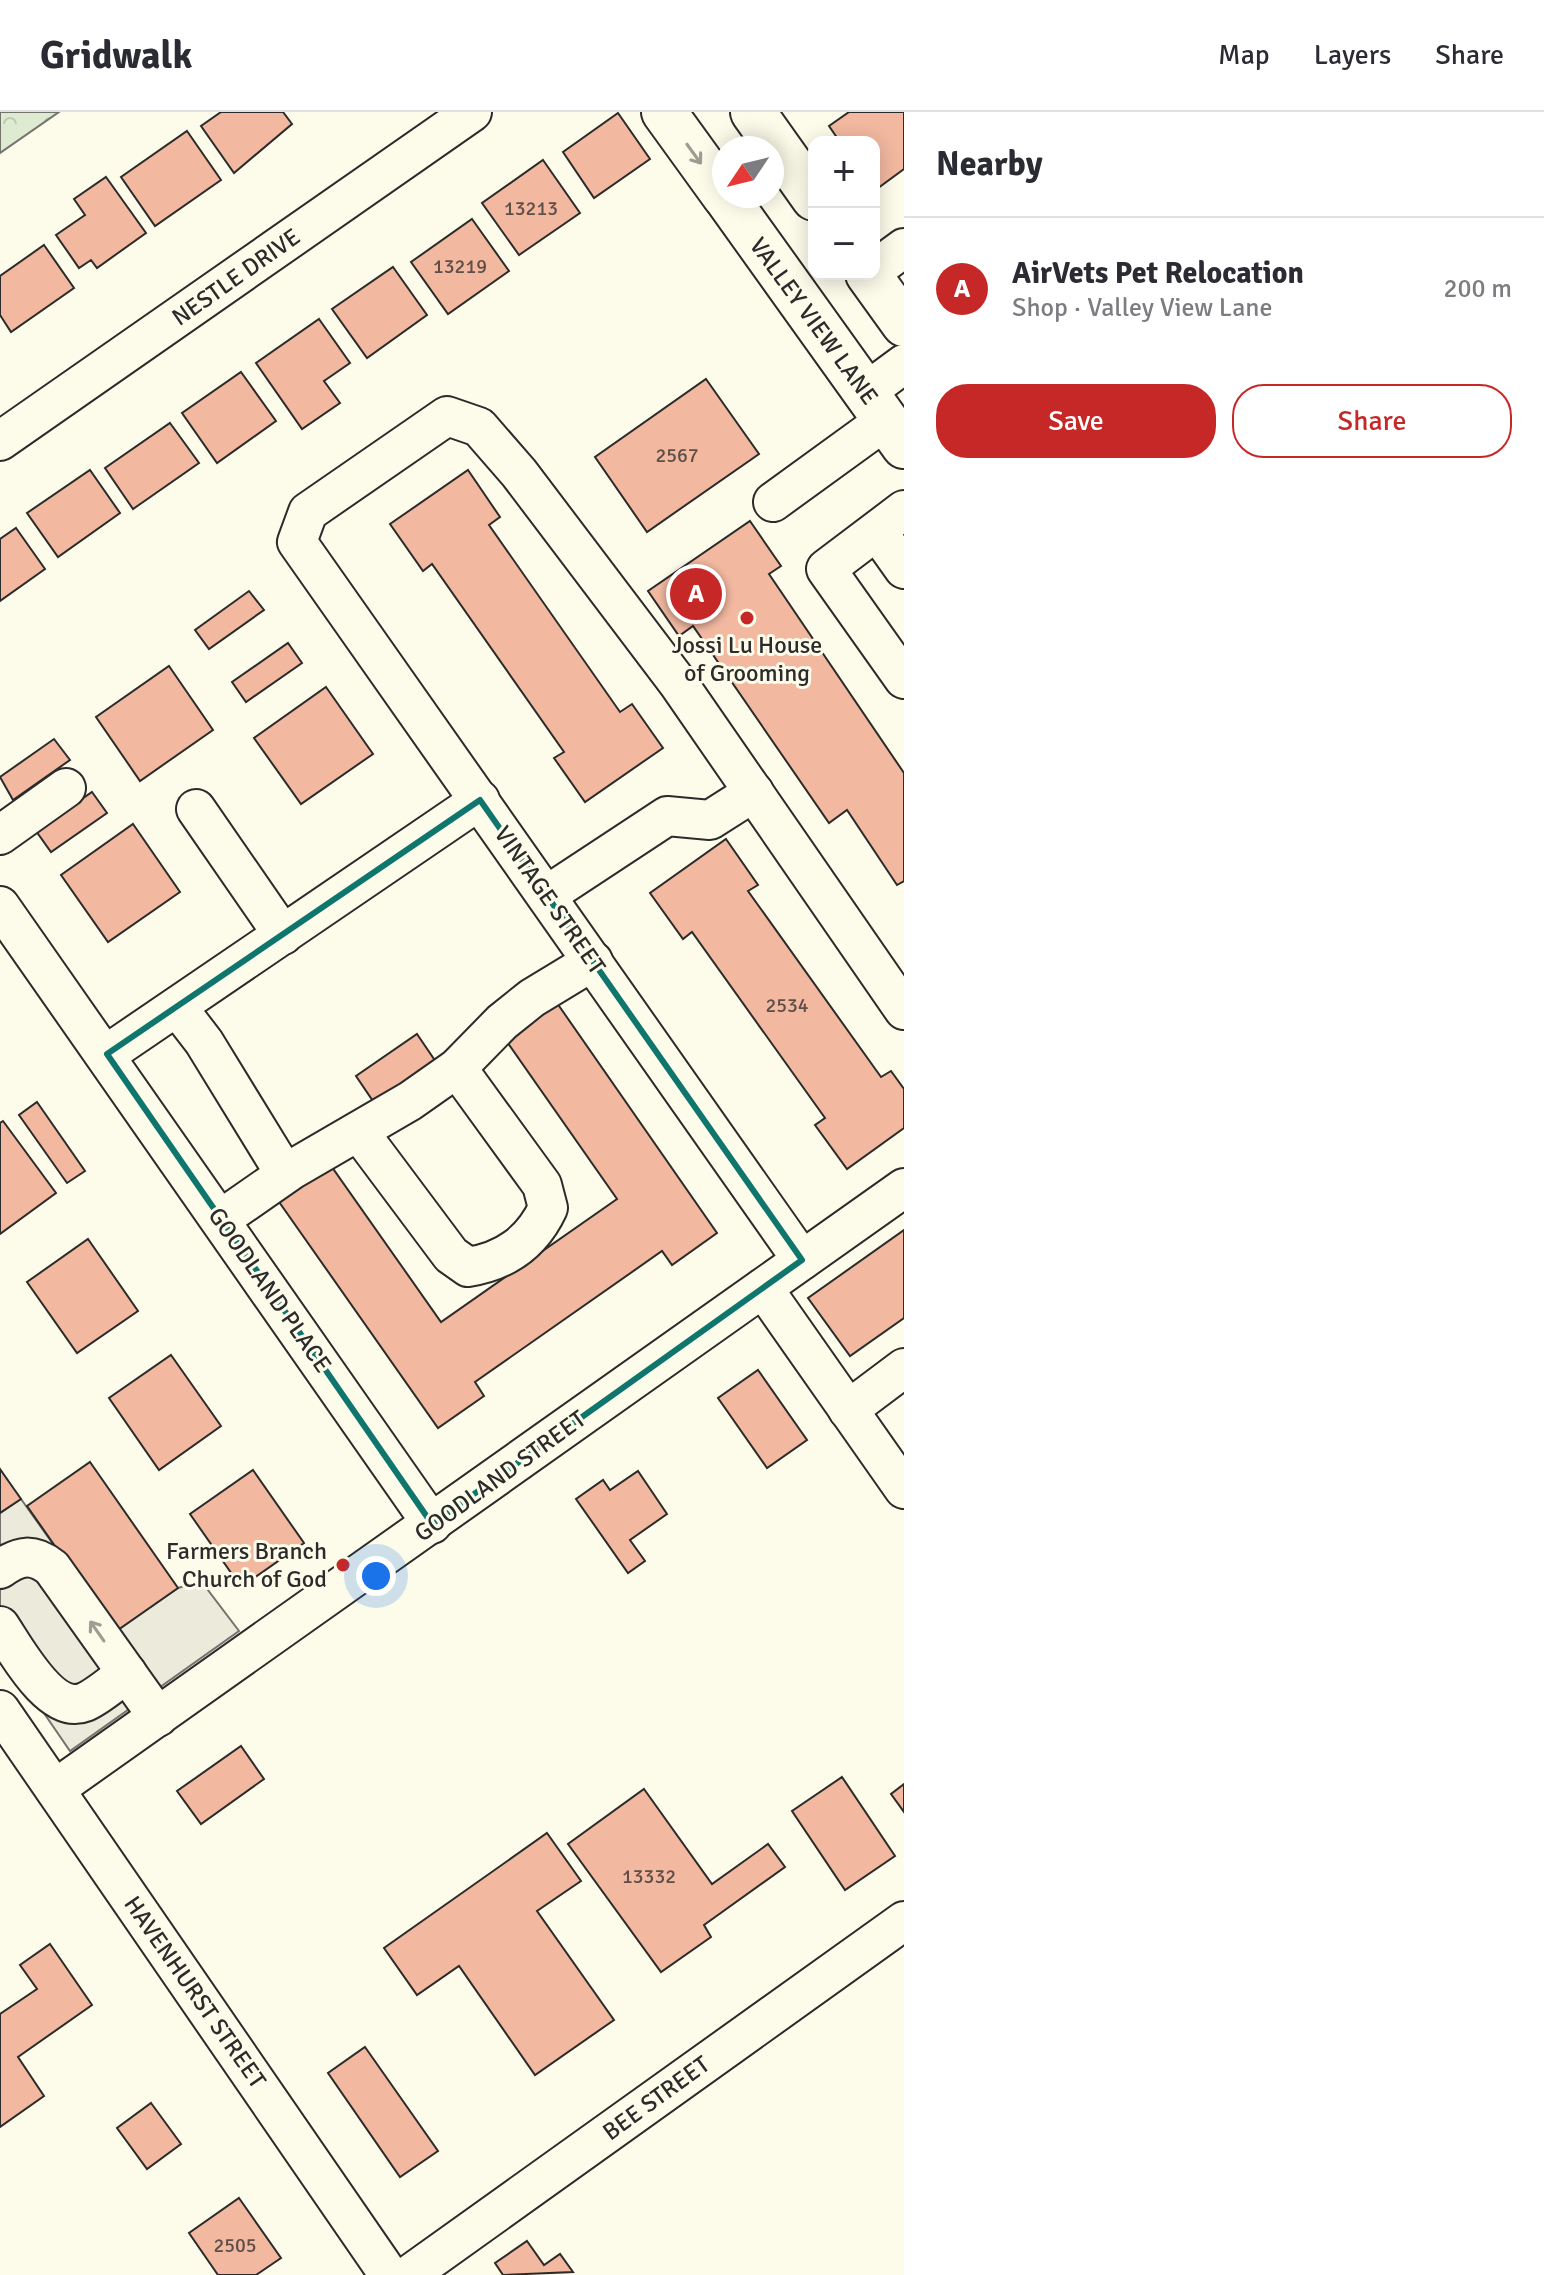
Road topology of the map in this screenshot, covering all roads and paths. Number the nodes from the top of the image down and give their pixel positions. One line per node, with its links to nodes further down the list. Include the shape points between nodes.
1 (472, 112): 13 (street, NESTLE DRIVE)
2 (664, 112): 4 (main road, VALLEY VIEW LANE, one-way to 4)
3 (753, 112): 5 (main road)
4 (712, 179)
5 (808, 190)
6 (733, 208): 12 (main road, VALLEY VIEW LANE)
7 (904, 248): 8 (street)
8 (880, 266)
9 (873, 280): 10 (main road)
10 (904, 324)
11 (904, 364): 12 (street)
12 (891, 424): 14 (street)
13 (0, 441)
14 (773, 502)
15 (890, 520): 16 (street); 17 (street, via 826,569)
16 (904, 569)
17 (904, 679)
18 (66, 788): 22 (street)
19 (754, 792): 20 (street, VINTAGE STREET, via 519,473 479,427 447,416 308,512 297,542); 23 (street, via 710,820 667,816); 28 (street)
20 (480, 800): 23 (street, VINTAGE STREET); 25 (street)
21 (196, 809): 25 (street)
22 (0, 835)
23 (547, 895): 26 (street, VINTAGE STREET)
24 (0, 906): 29 (street, GOODLAND PLACE)
25 (283, 935): 27 (street)
26 (593, 961): 30 (street, via 502,1022); 35 (street, VINTAGE STREET)
27 (177, 1007): 29 (street); 32 (street)
28 (904, 1010)
29 (107, 1054): 34 (street, GOODLAND PLACE)
30 (457, 1068): 31 (street); 31 (street, via 542,1185 548,1208 538,1229 519,1247 492,1263 468,1267 451,1255)
31 (359, 1132): 32 (street)
32 (285, 1174): 34 (street)
33 (904, 1188): 35 (street, GOODLAND STREET)
34 (221, 1219): 40 (street, GOODLAND PLACE)
35 (802, 1260): 36 (street, GOODLAND STREET)
36 (763, 1288): 38 (street); 40 (street, GOODLAND STREET)
37 (904, 1368): 38 (street)
38 (848, 1410): 39 (street)
39 (904, 1489)
40 (432, 1524): 45 (street, GOODLAND STREET)
41 (13, 1562): 43 (street, one-way to 41, via 52,1568 38,1557)
42 (0, 1626): 43 (street, via 41,1684 69,1705 85,1702)
43 (127, 1673): 45 (street)
44 (0, 1710): 46 (street, HAVENHURST STREET)
45 (158, 1717): 46 (street, GOODLAND STREET)
46 (55, 1789): 48 (street, HAVENHURST STREET)
47 (904, 1921): 49 (street, BEE STREET)
48 (389, 2275)
49 (409, 2275)

